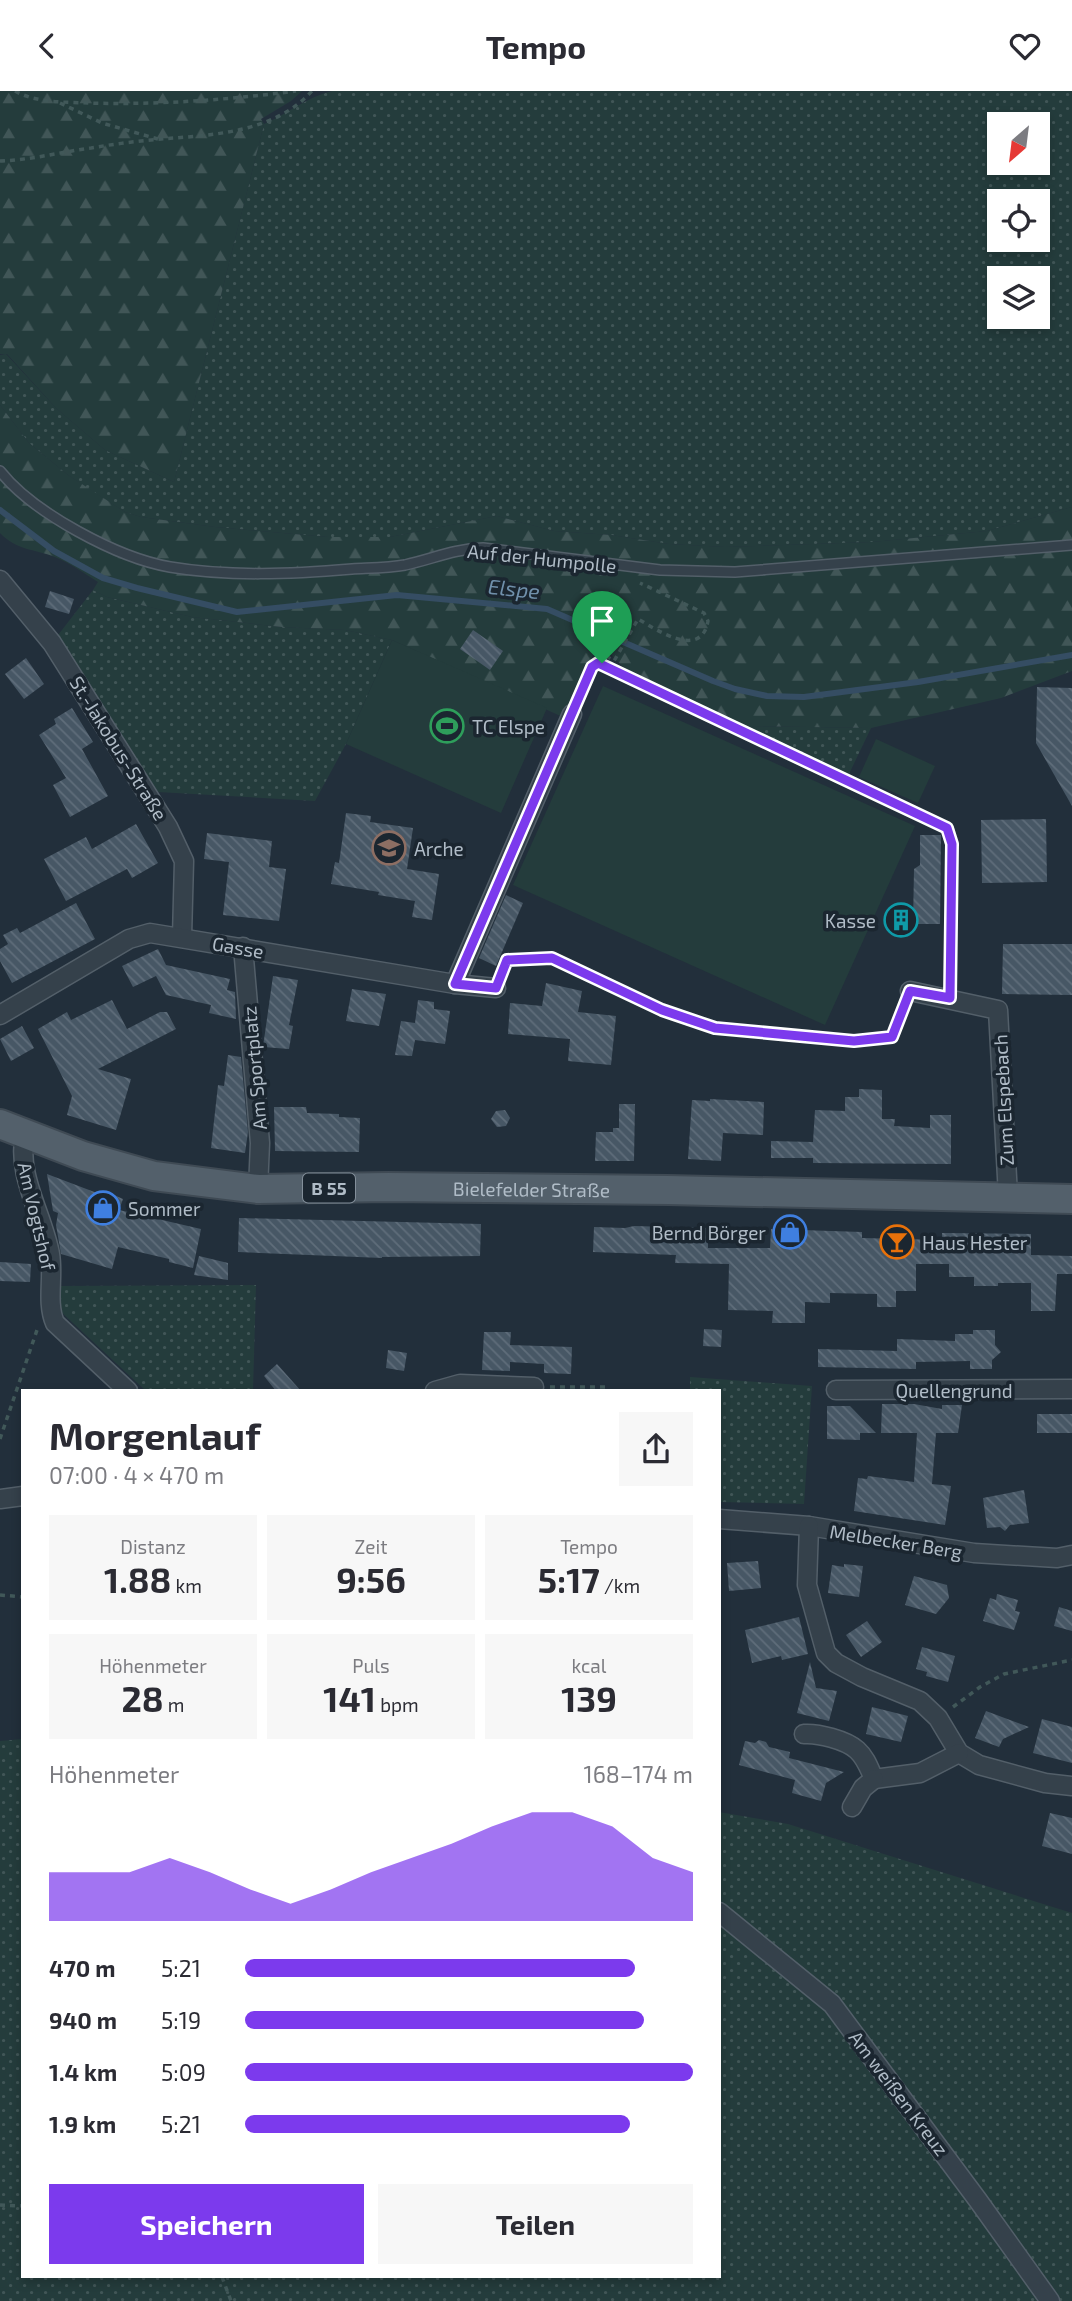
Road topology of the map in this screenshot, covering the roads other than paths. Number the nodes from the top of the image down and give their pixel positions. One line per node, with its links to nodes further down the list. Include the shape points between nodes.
1 (0, 471): 2 (lane, Auf der Humpolle, via 38,507 81,532 135,557 213,572 313,572 404,565 461,548 660,570 735,572)
2 (1072, 545)
3 (0, 580): 5 (street, St.-Jakobus-Straße, via 52,643 169,827 184,861)
4 (572, 714): 7 (street)
5 (182, 937): 6 (street, Gasse); 10 (street, Gasse, via 150,933 128,939)
6 (243, 947): 7 (street, Gasse); 12 (street, Am Sportplatz, via 259,1119)
7 (455, 984): 8 (street, Gasse)
8 (496, 988)
9 (910, 991): 13 (street, Zum Elspebach, via 998,1010)
10 (0, 1015)
11 (12, 1129): 12 (main road, Bielefelder Straße / B 55, via 155,1176); 16 (street, Am Vogtshof, via 50,1254 55,1323)
12 (258, 1189): 13 (main road, Bielefelder Straße / B 55)
13 (1008, 1196): 14 (main road, Bielefelder Straße / B 55)
14 (1072, 1199)
15 (534, 1387): 17 (street, via 460,1384)
16 (126, 1389)
17 (442, 1389)
18 (1072, 1389): 19 (street, Quellengrund)
19 (836, 1390)
20 (21, 1496): 21 (street)
21 (0, 1499)
22 (721, 1518): 23 (street, Melbecker Berg)
23 (809, 1527): 24 (street, Melbecker Berg, via 974,1553); 26 (street, via 807,1585 826,1653 862,1677 920,1700 938,1718)
24 (1072, 1555)
25 (804, 1734): 27 (street, via 817,1733 855,1748)
26 (959, 1753): 27 (street, via 920,1773); 28 (street, via 996,1771)
27 (874, 1779): 29 (street)
28 (1072, 1786)
29 (852, 1807)
30 (721, 1914): 31 (street, Am weißen Kreuz, via 832,2004)
31 (1050, 2301)

